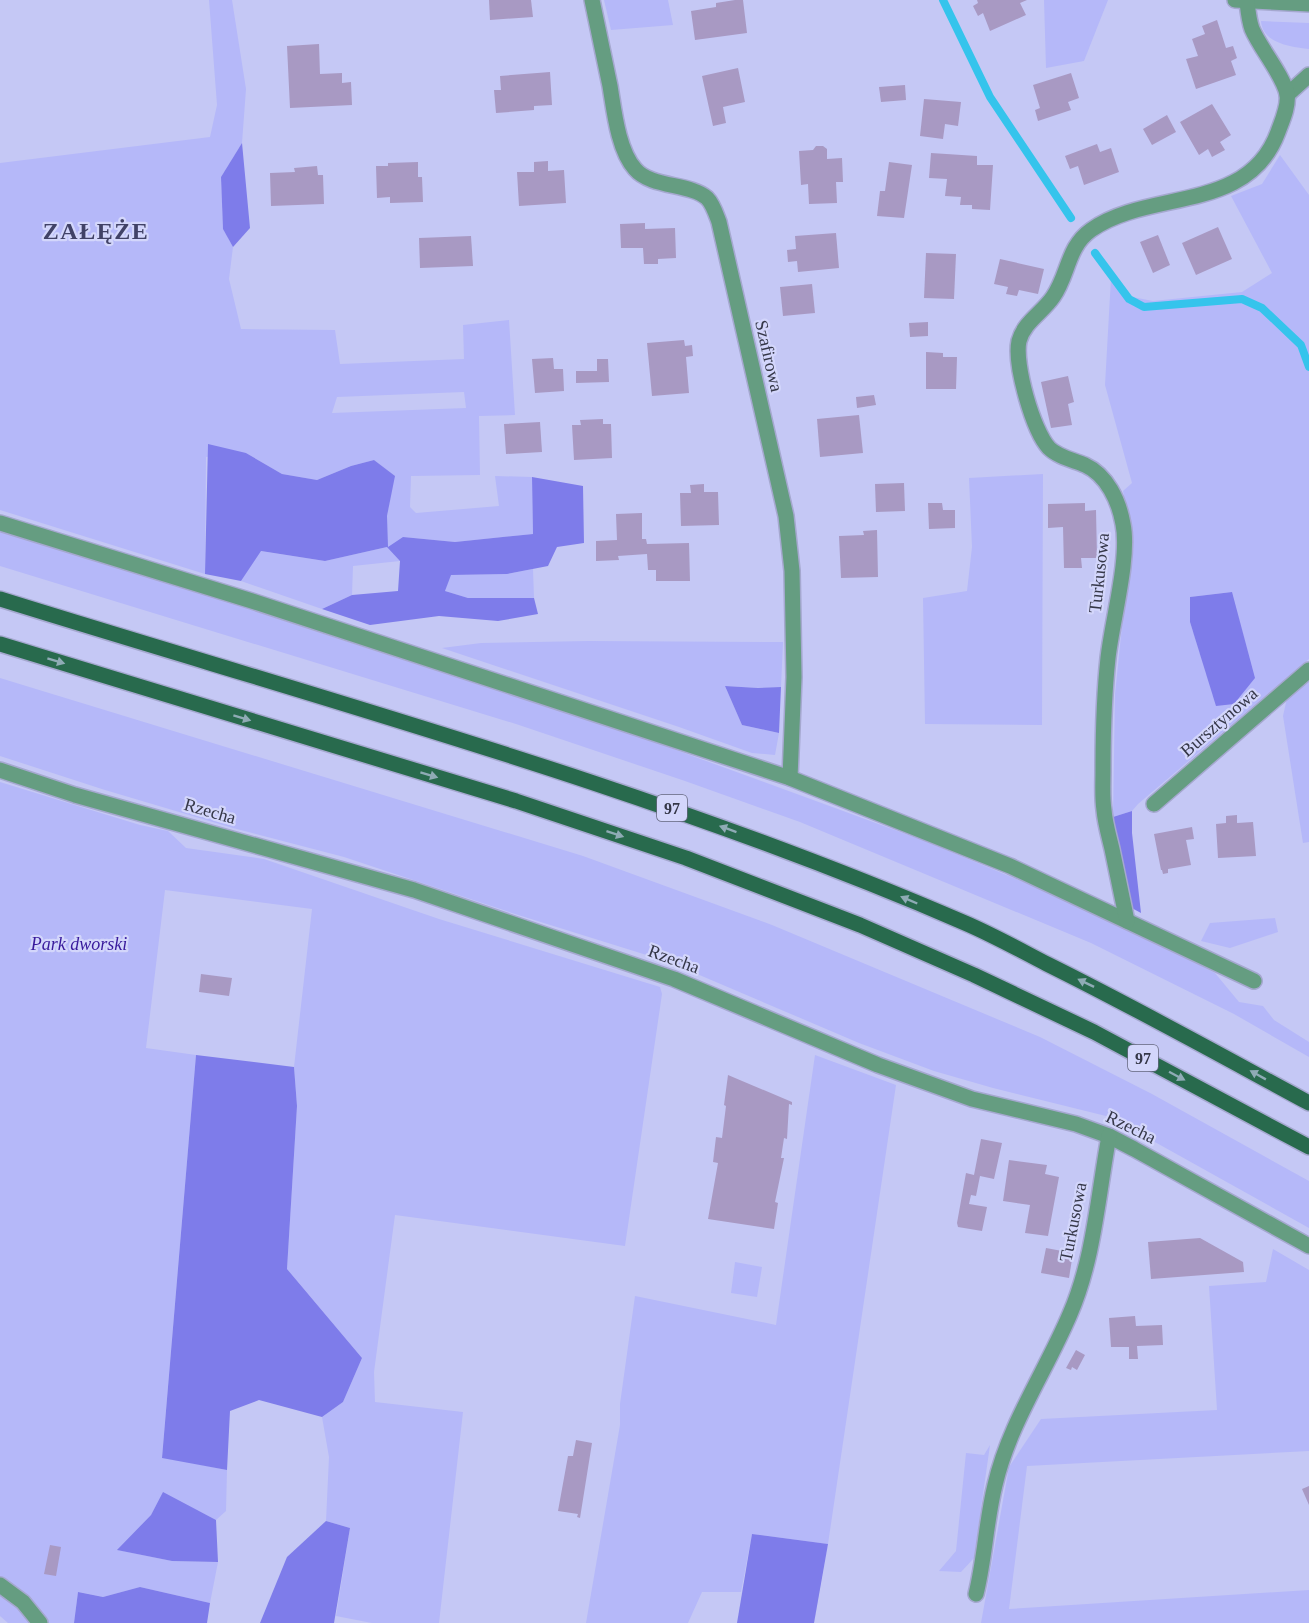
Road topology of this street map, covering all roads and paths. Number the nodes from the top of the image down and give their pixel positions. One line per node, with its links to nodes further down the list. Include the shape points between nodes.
1 (592, 0): 11 (street, Szafirowa, via 626,154 646,178 706,197 719,222 786,516 792,571 794,677)
2 (1241, 1): 3 (street); 5 (street)
3 (1309, 4)
4 (1309, 75): 5 (street)
5 (1287, 95): 13 (street, Turkusowa, via 1275,140 1265,158 1250,172 1209,192 1115,217 1077,241 1052,298 1026,325 1019,342 1022,380 1040,436 1051,451 1088,466 1106,482 1116,498 1124,526 1124,553 1108,658 1103,742 1104,812)
6 (0, 523): 11 (street, via 252,601)
7 (0, 600): 15 (main road, 97, one-way to 7, via 1122,1001 968,925 785,850 528,761)
8 (0, 644): 17 (main road, 97, one-way to 17, via 516,801 697,862 860,925 984,980 1094,1032)
9 (1309, 670): 12 (street, Bursztynowa)
10 (0, 770): 16 (street, Rzecha, via 75,795 414,890 674,979 878,1065 972,1099)
11 (790, 778): 13 (street, via 1010,866)
12 (1154, 804)
13 (1127, 921): 14 (street)
14 (1254, 981)
15 (1309, 1103)
16 (1109, 1136): 18 (street, Rzecha); 20 (street, Turkusowa, via 1086,1268 1070,1314 1014,1430 995,1485)
17 (1309, 1147)
18 (1309, 1246)
19 (0, 1585): 21 (street, via 23,1602)
20 (976, 1594)
21 (40, 1623)

